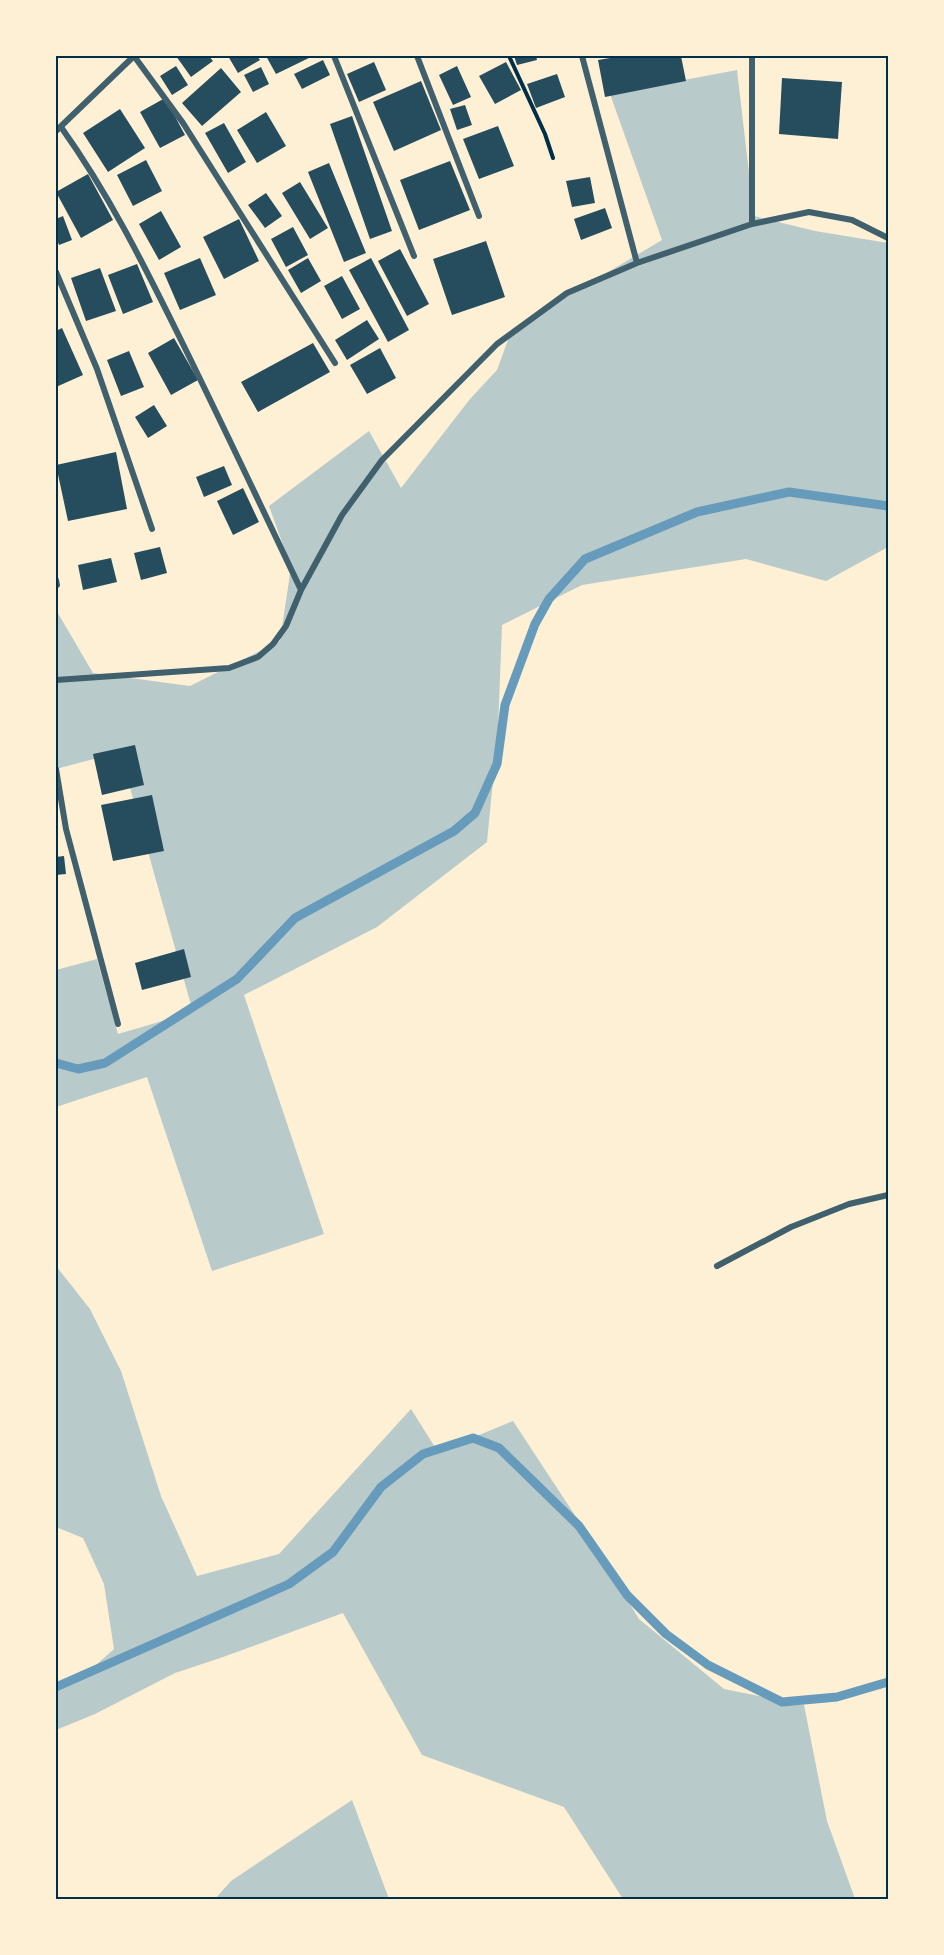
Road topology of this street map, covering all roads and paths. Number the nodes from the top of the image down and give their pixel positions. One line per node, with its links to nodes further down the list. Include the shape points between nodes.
1 (134, 56): 7 (street); 15 (street, via 183,123)
2 (334, 56): 12 (street)
3 (417, 56): 9 (street)
4 (509, 56): 8 (path)
5 (582, 56): 13 (street)
6 (752, 56): 10 (street)
7 (58, 129): 17 (street, via 91,168 133,244)
8 (553, 158)
9 (479, 216)
10 (752, 224): 11 (street, via 808,212 852,220); 13 (street)
11 (888, 238)
12 (414, 256)
13 (637, 263): 17 (street, via 567,293 496,344 382,460 342,515)
14 (56, 272): 16 (street, via 97,369)
15 (335, 363)
16 (152, 529)
17 (301, 590): 18 (street, via 286,626 273,644 258,657 229,668)
18 (56, 680)
19 (56, 770): 20 (street, via 66,829)
20 (118, 1024)
21 (888, 1195): 22 (street, via 849,1204 791,1227)
22 (717, 1266)

